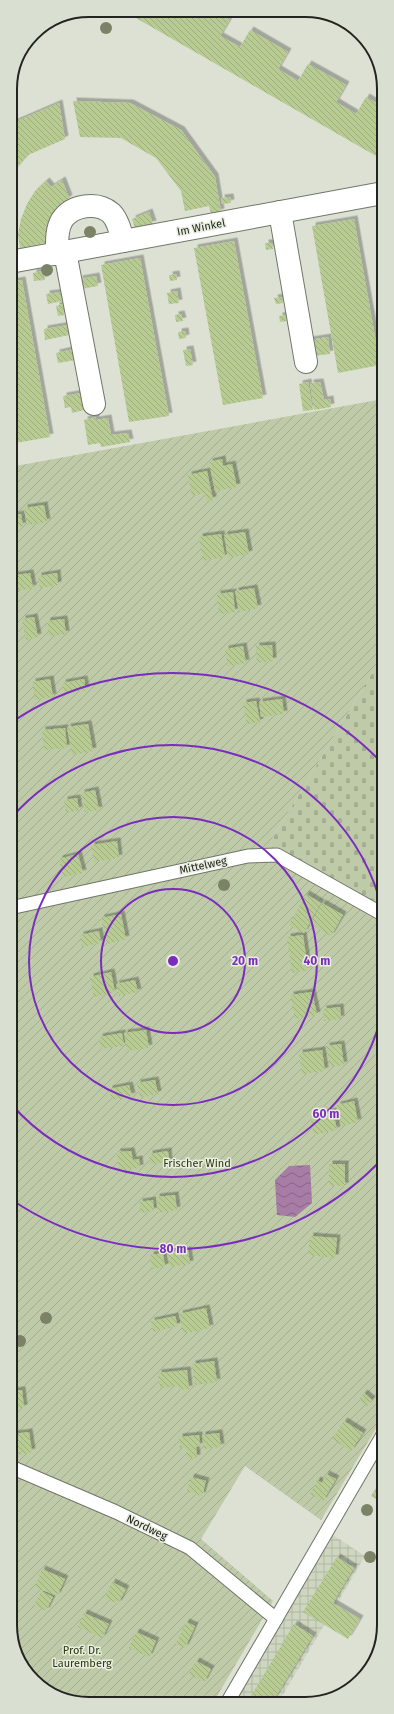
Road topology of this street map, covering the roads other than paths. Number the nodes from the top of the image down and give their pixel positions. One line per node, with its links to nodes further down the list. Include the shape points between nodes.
1 (377, 195): 2 (street, Im Winkel)
2 (280, 212): 3 (street, Im Winkel); 6 (street)
3 (123, 241): 4 (street, Im Winkel); 4 (street, via 112,214 99,206 85,206 73,210 62,220 58,234)
4 (61, 253): 5 (street, Im Winkel); 7 (street)
5 (17, 261)
6 (306, 362)
7 (94, 404)
8 (17, 906): 9 (lane, Mittelweg, via 248,856 277,854)
9 (377, 911)
10 (377, 1445): 12 (lane)
11 (17, 1471): 12 (lane, Nordweg, via 116,1512 190,1548)
12 (272, 1615): 13 (lane)
13 (230, 1697)

